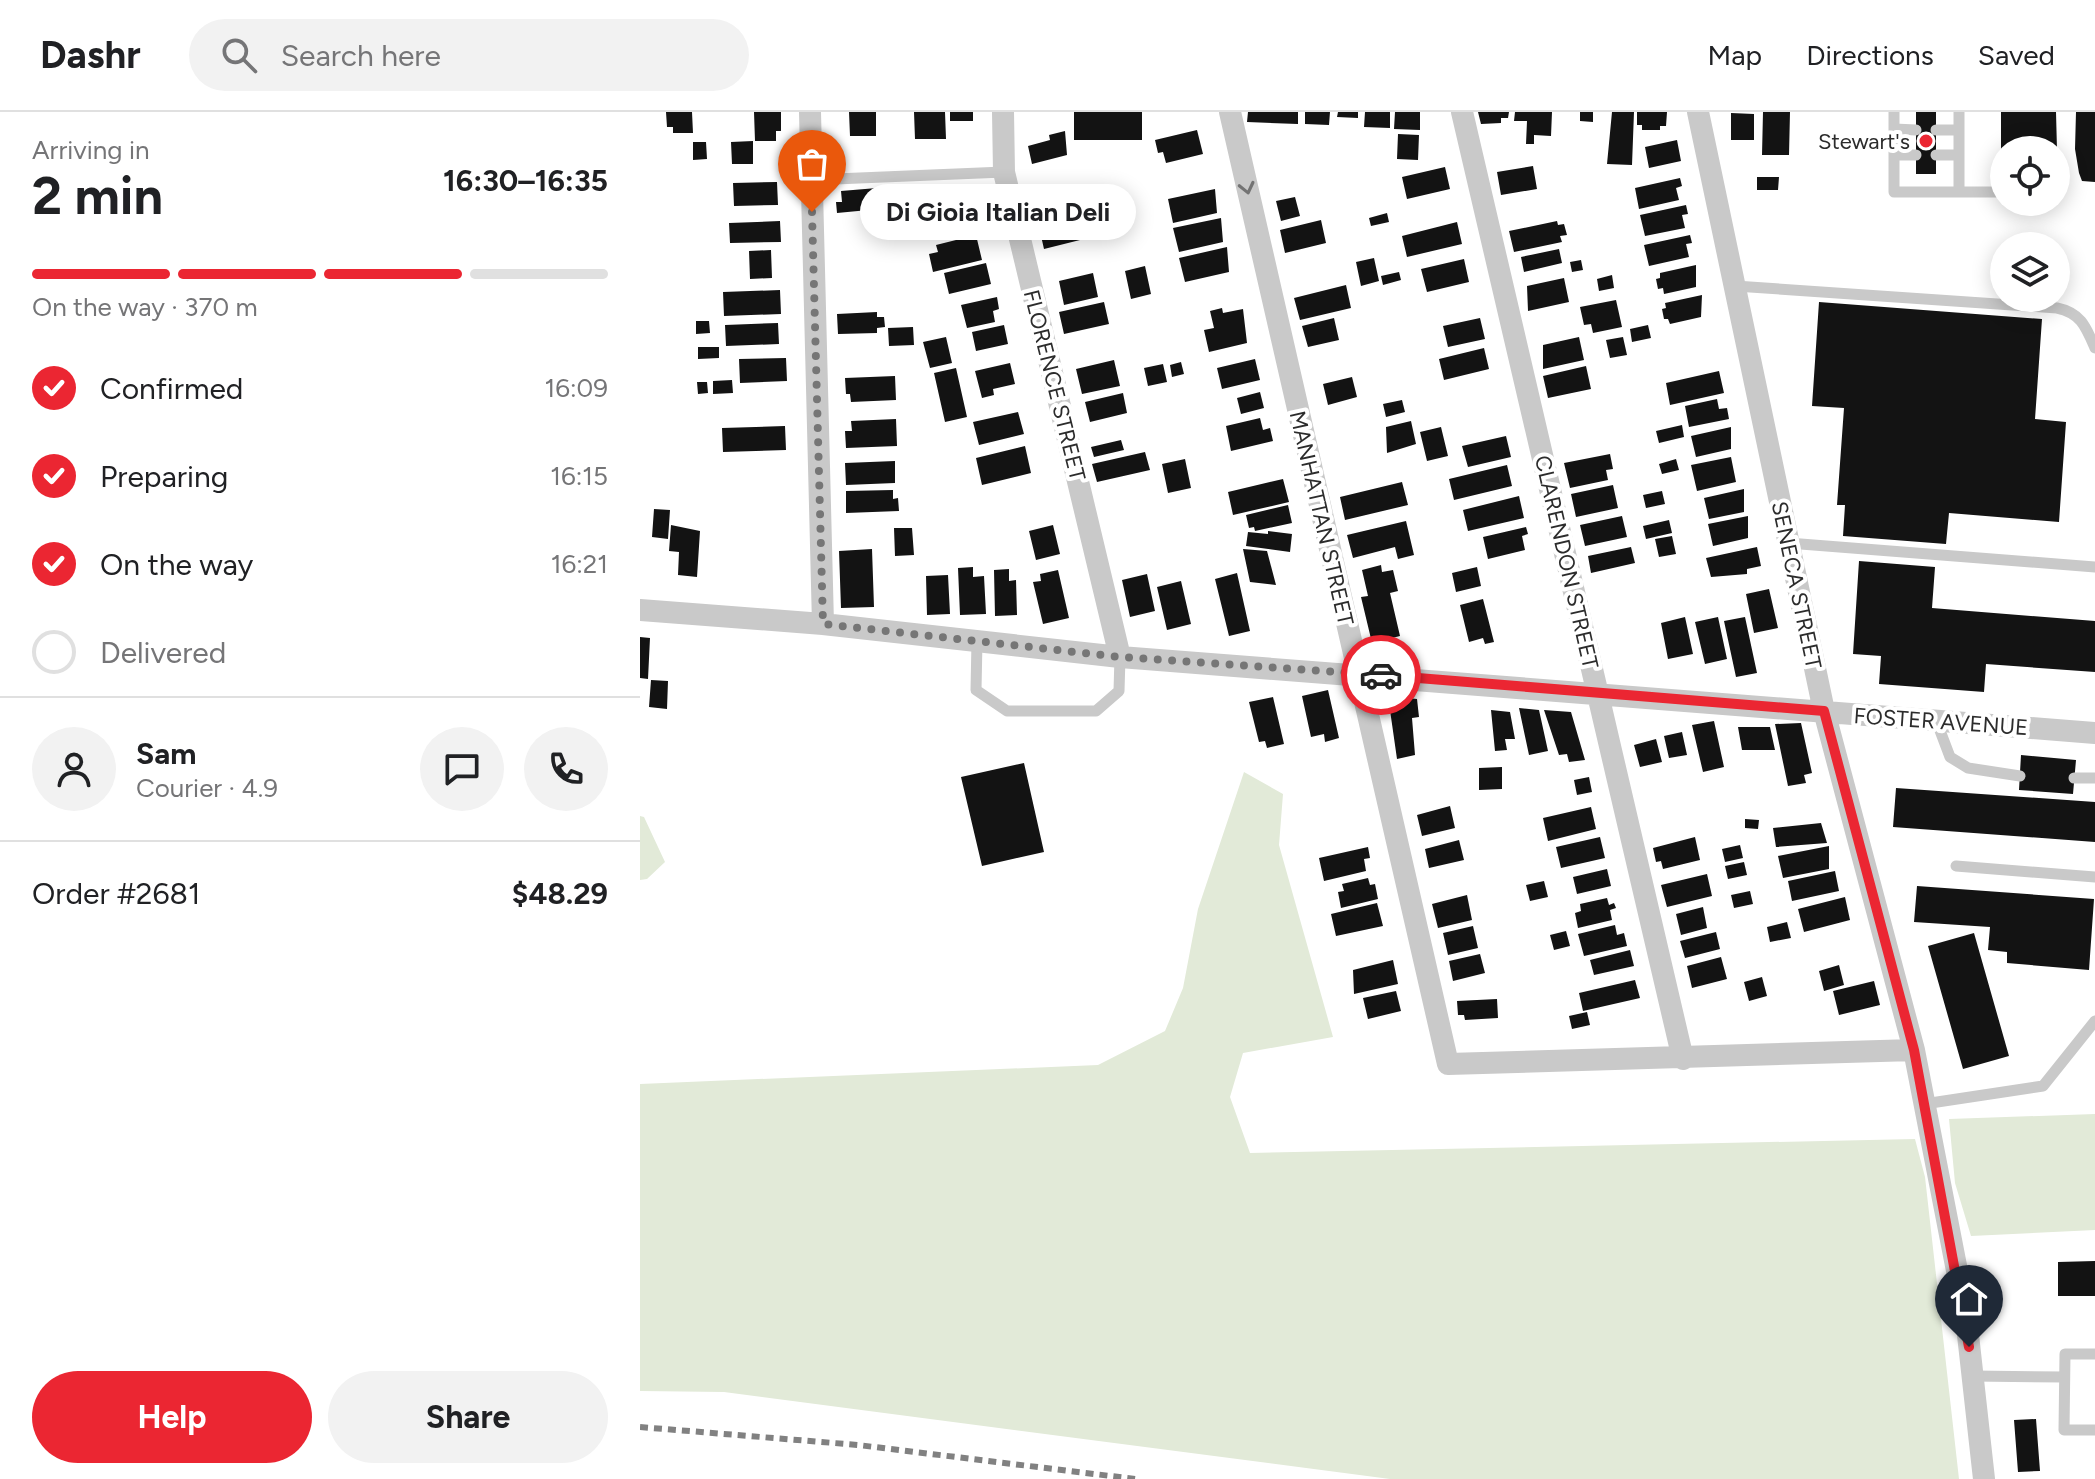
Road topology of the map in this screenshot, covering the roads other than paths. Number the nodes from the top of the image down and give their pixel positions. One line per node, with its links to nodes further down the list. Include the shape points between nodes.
1 (810, 112): 17 (street)
2 (1003, 112): 16 (street, FLORENCE STREET)
3 (1230, 112): 28 (street, MANHATTAN STREET, one-way to 28)
4 (1462, 112): 29 (street, CLARENDON STREET)
5 (1698, 112): 20 (street, SENECA STREET)
6 (1894, 112): 8 (lane)
7 (1959, 112): 11 (lane)
8 (1894, 129): 9 (lane); 12 (lane)
9 (1916, 130)
10 (1936, 130): 11 (lane)
11 (1959, 130): 15 (lane)
12 (1894, 155): 13 (lane); 18 (lane, via 1894,192)
13 (1916, 155)
14 (1936, 155): 15 (lane)
15 (1959, 155): 18 (lane)
16 (1004, 172): 17 (lane); 27 (street, FLORENCE STREET)
17 (811, 180): 25 (street)
18 (1959, 192): 19 (lane)
19 (1990, 192)
20 (1735, 286): 21 (lane, via 2057,308 2072,311 2084,322); 22 (street, SENECA STREET)
21 (2095, 348)
22 (1788, 543): 23 (lane); 30 (street, SENECA STREET)
23 (2095, 567)
24 (640, 610): 25 (street, FOSTER AVENUE)
25 (823, 624): 26 (street, FOSTER AVENUE)
26 (977, 641): 27 (street, FOSTER AVENUE); 27 (lane, via 976,690 1007,711 1096,711 1119,691)
27 (1120, 657): 28 (street, FOSTER AVENUE)
28 (1357, 673): 29 (street, FOSTER AVENUE); 40 (street, MANHATTAN STREET, via 1448,1064)
29 (1597, 693): 30 (street, FOSTER AVENUE); 40 (street, CLARENDON STREET)
30 (1824, 711): 31 (street, FOSTER AVENUE); 39 (street, SENECA STREET)
31 (1936, 720): 32 (street, FOSTER AVENUE); 33 (lane, via 1950,757 1968,768)
32 (2095, 733)
33 (2020, 776)
34 (2074, 778): 35 (lane)
35 (2095, 778)
36 (1956, 866): 37 (lane)
37 (2095, 877)
38 (2095, 1021): 41 (lane, via 2043,1086)
39 (1914, 1050): 40 (street); 41 (street, SENECA STREET)
40 (1683, 1059)
41 (1923, 1104): 43 (street, SENECA STREET, via 1966,1317)
42 (2095, 1354): 44 (lane, via 2065,1354)
43 (1972, 1376): 44 (lane); 46 (street, SENECA STREET)
44 (2064, 1377): 45 (lane, via 2064,1430)
45 (2095, 1430)
46 (1984, 1479)

